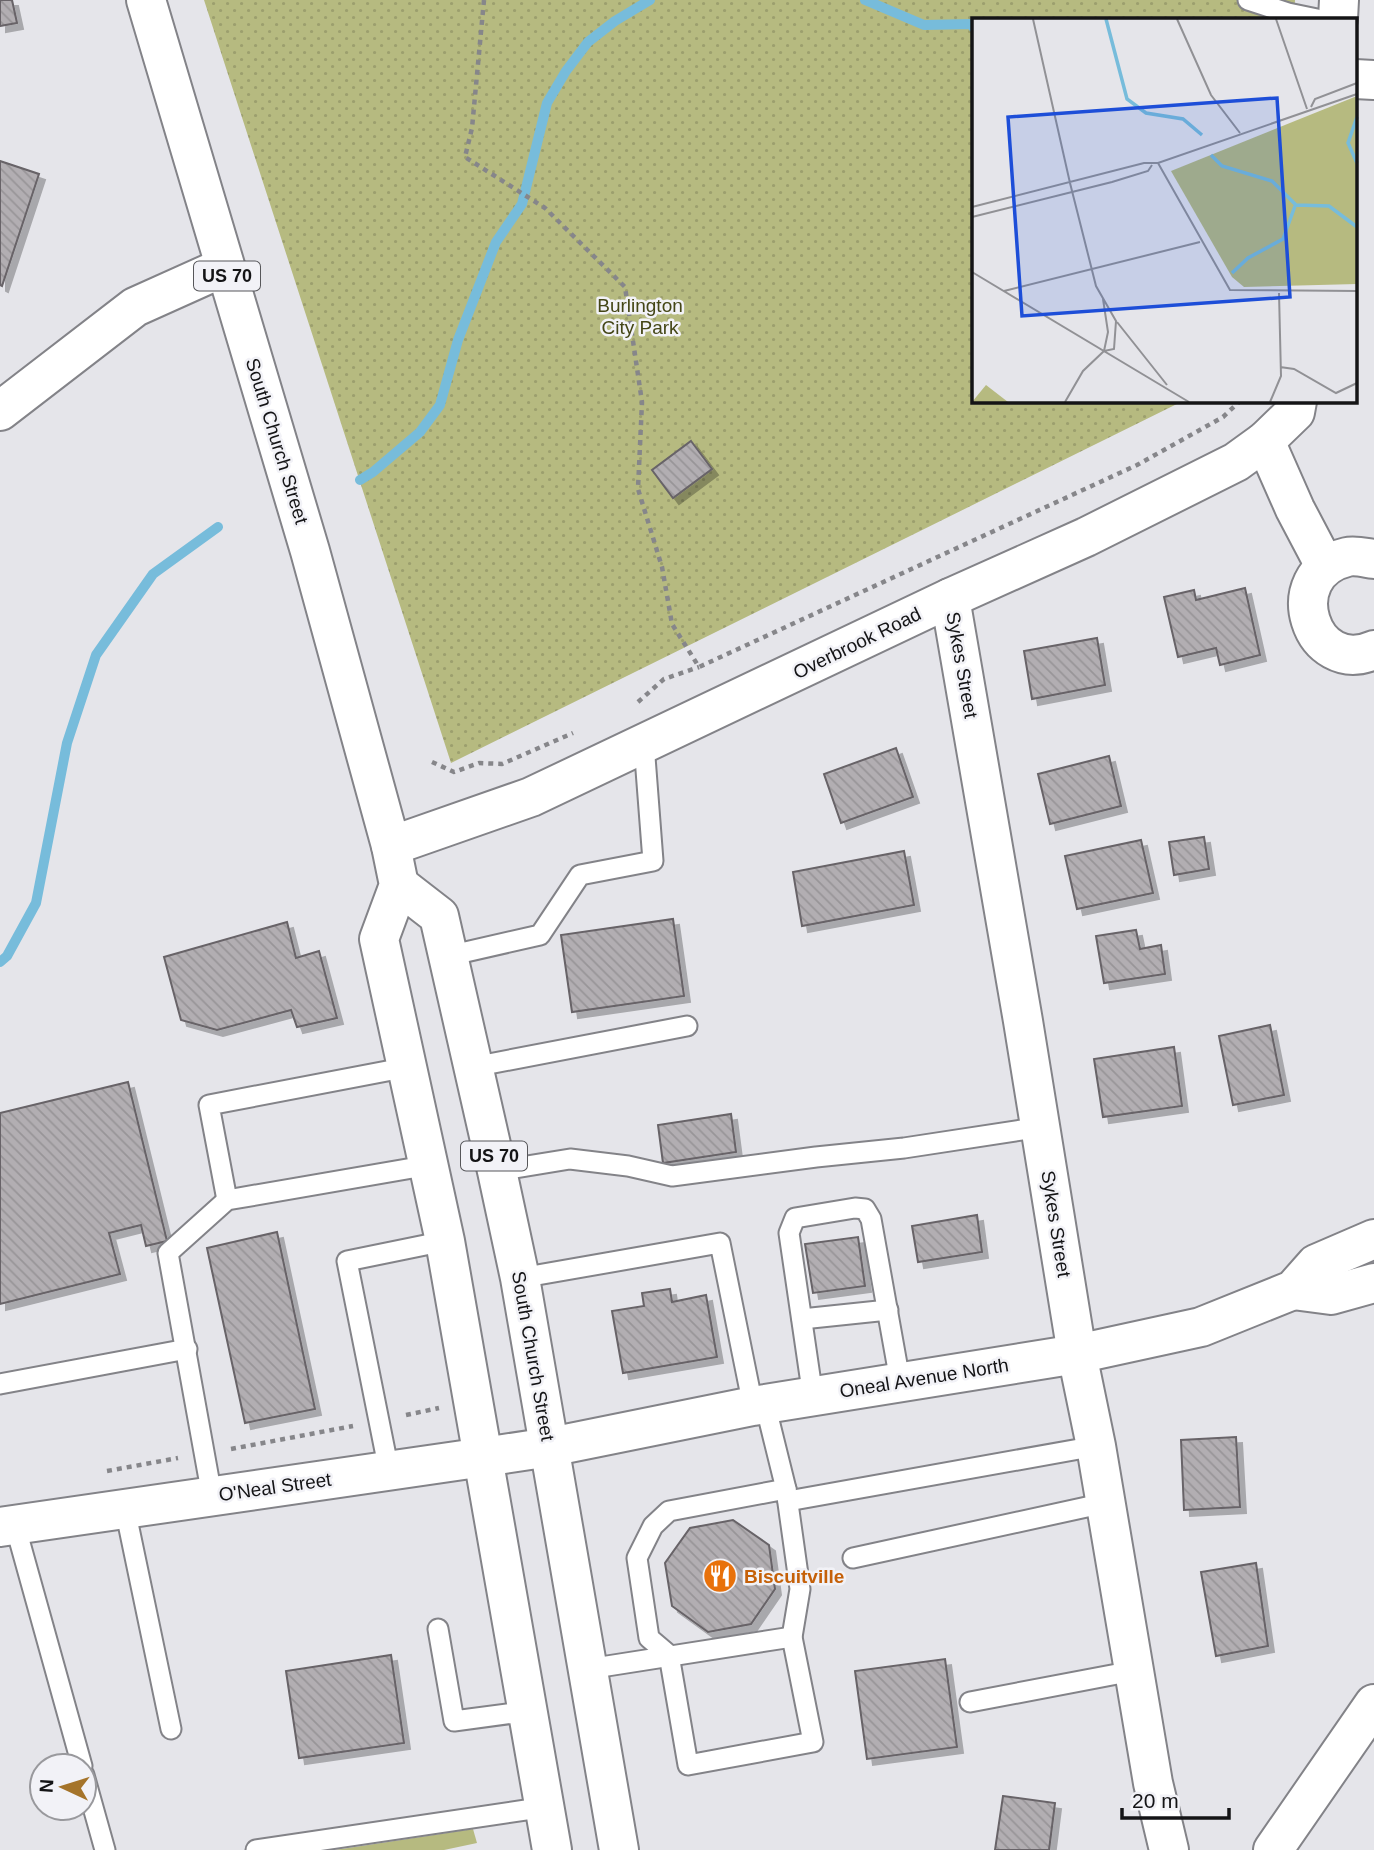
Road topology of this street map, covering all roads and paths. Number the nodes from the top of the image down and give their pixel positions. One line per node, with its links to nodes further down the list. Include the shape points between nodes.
1 (146, 0): 9 (main road, South Church Street / US 70)
2 (484, 0): 18 (path, via 465,157 545,208 625,287 642,402 638,489 662,567 672,624)
3 (1248, 0): 5 (lane)
4 (1339, 0): 6 (main road)
5 (1312, 18)
6 (1339, 18)
7 (1356, 79): 8 (main road)
8 (1374, 80)
9 (224, 267): 12 (main road, via 135,307); 23 (main road, South Church Street / US 70, via 310,551)
10 (1239, 402): 18 (path, via 1223,417 1137,465)
11 (1297, 402): 13 (main road, Overbrook Road, via 1295,412)
12 (0, 411)
13 (1265, 441): 15 (main road); 16 (main road, Overbrook Road, via 1236,461 1086,537)
14 (1374, 559): 15 (main road, via 1349,556)
15 (1325, 566): 17 (main road, via 1310,587 1307,613 1317,637 1337,652 1363,655)
16 (950, 597): 21 (main road, Overbrook Road); 29 (main road, Sykes Street)
17 (1374, 650)
18 (699, 667): 19 (path, via 664,678)
19 (636, 704)
20 (575, 732): 22 (path, via 502,764 480,763 454,772)
21 (643, 744): 23 (main road, Overbrook Road, via 531,797); 25 (lane, via 653,861 580,874 540,935)
22 (432, 762)
23 (391, 846): 24 (main road, South Church Street / US 70)
24 (399, 885): 25 (main road, South Church Street / US 70, via 439,916); 27 (main road, via 379,939)
25 (448, 956): 28 (main road, South Church Street / US 70)
26 (688, 1026): 28 (lane)
27 (408, 1067): 30 (main road); 32 (lane, via 209,1105)
28 (473, 1067): 31 (main road, South Church Street / US 70)
29 (1041, 1127): 31 (lane, via 672,1176 570,1159); 41 (main road, Sykes Street)
30 (430, 1165): 32 (lane); 34 (main road)
31 (497, 1171): 35 (main road, South Church Street / US 70)
32 (227, 1200): 40 (lane, via 168,1253)
33 (1374, 1239): 37 (main road, Oneal Avenue North, via 1316,1264)
34 (446, 1241): 45 (main road); 47 (lane, via 347,1261)
35 (520, 1278): 46 (lane, via 720,1243); 49 (main road, South Church Street / US 70)
36 (1374, 1283): 37 (main road, Oneal Avenue North, via 1331,1295)
37 (1293, 1290): 41 (main road, Oneal Avenue North, via 1200,1327)
38 (888, 1310): 39 (lane); 39 (lane, via 871,1219 864,1209 855,1208 796,1218 791,1226); 42 (lane)
39 (802, 1319): 44 (lane)
40 (187, 1349): 43 (lane); 50 (lane)
41 (1077, 1354): 42 (main road, Oneal Avenue North); 48 (main road, Sykes Street)
42 (900, 1381): 44 (main road, Oneal Avenue North)
43 (0, 1384)
44 (813, 1397): 46 (main road, Oneal Avenue North)
45 (474, 1400): 47 (path); 51 (main road)
46 (759, 1405): 49 (main road, Oneal Avenue North); 54 (lane)
47 (379, 1421): 50 (path); 52 (lane)
48 (1096, 1446): 54 (lane); 56 (main road, Sykes Street)
49 (550, 1447): 51 (main road, O'Neal Street); 63 (main road, South Church Street / US 70)
50 (205, 1454): 53 (path); 55 (lane)
51 (484, 1457): 52 (main road, O'Neal Street); 67 (main road)
52 (389, 1471): 55 (main road, O'Neal Street)
53 (100, 1472)
54 (787, 1495): 61 (lane, via 800,1589); 62 (lane, via 669,1511 653,1526 637,1558 649,1638)
55 (212, 1496): 57 (main road, O'Neal Street)
56 (1105, 1503): 59 (lane); 64 (main road, Sykes Street)
57 (125, 1509): 58 (main road, O'Neal Street); 68 (lane)
58 (7, 1526): 69 (lane)
59 (853, 1558)
60 (438, 1629): 67 (lane, via 454,1721)
61 (792, 1637): 62 (lane); 62 (lane, via 813,1742 688,1765)
62 (669, 1655): 63 (lane)
63 (588, 1668): 75 (main road, South Church Street / US 70)
64 (1133, 1671): 65 (lane); 76 (main road, Sykes Street)
65 (970, 1702)
66 (1374, 1704): 77 (main road)
67 (529, 1711): 70 (main road)
68 (171, 1729)
69 (78, 1752)
70 (546, 1807): 73 (lane); 74 (main road)
71 (97, 1822): 72 (lane)
72 (105, 1850)
73 (257, 1850)
74 (552, 1850)
75 (619, 1850)
76 (1169, 1850)
77 (1273, 1850)

